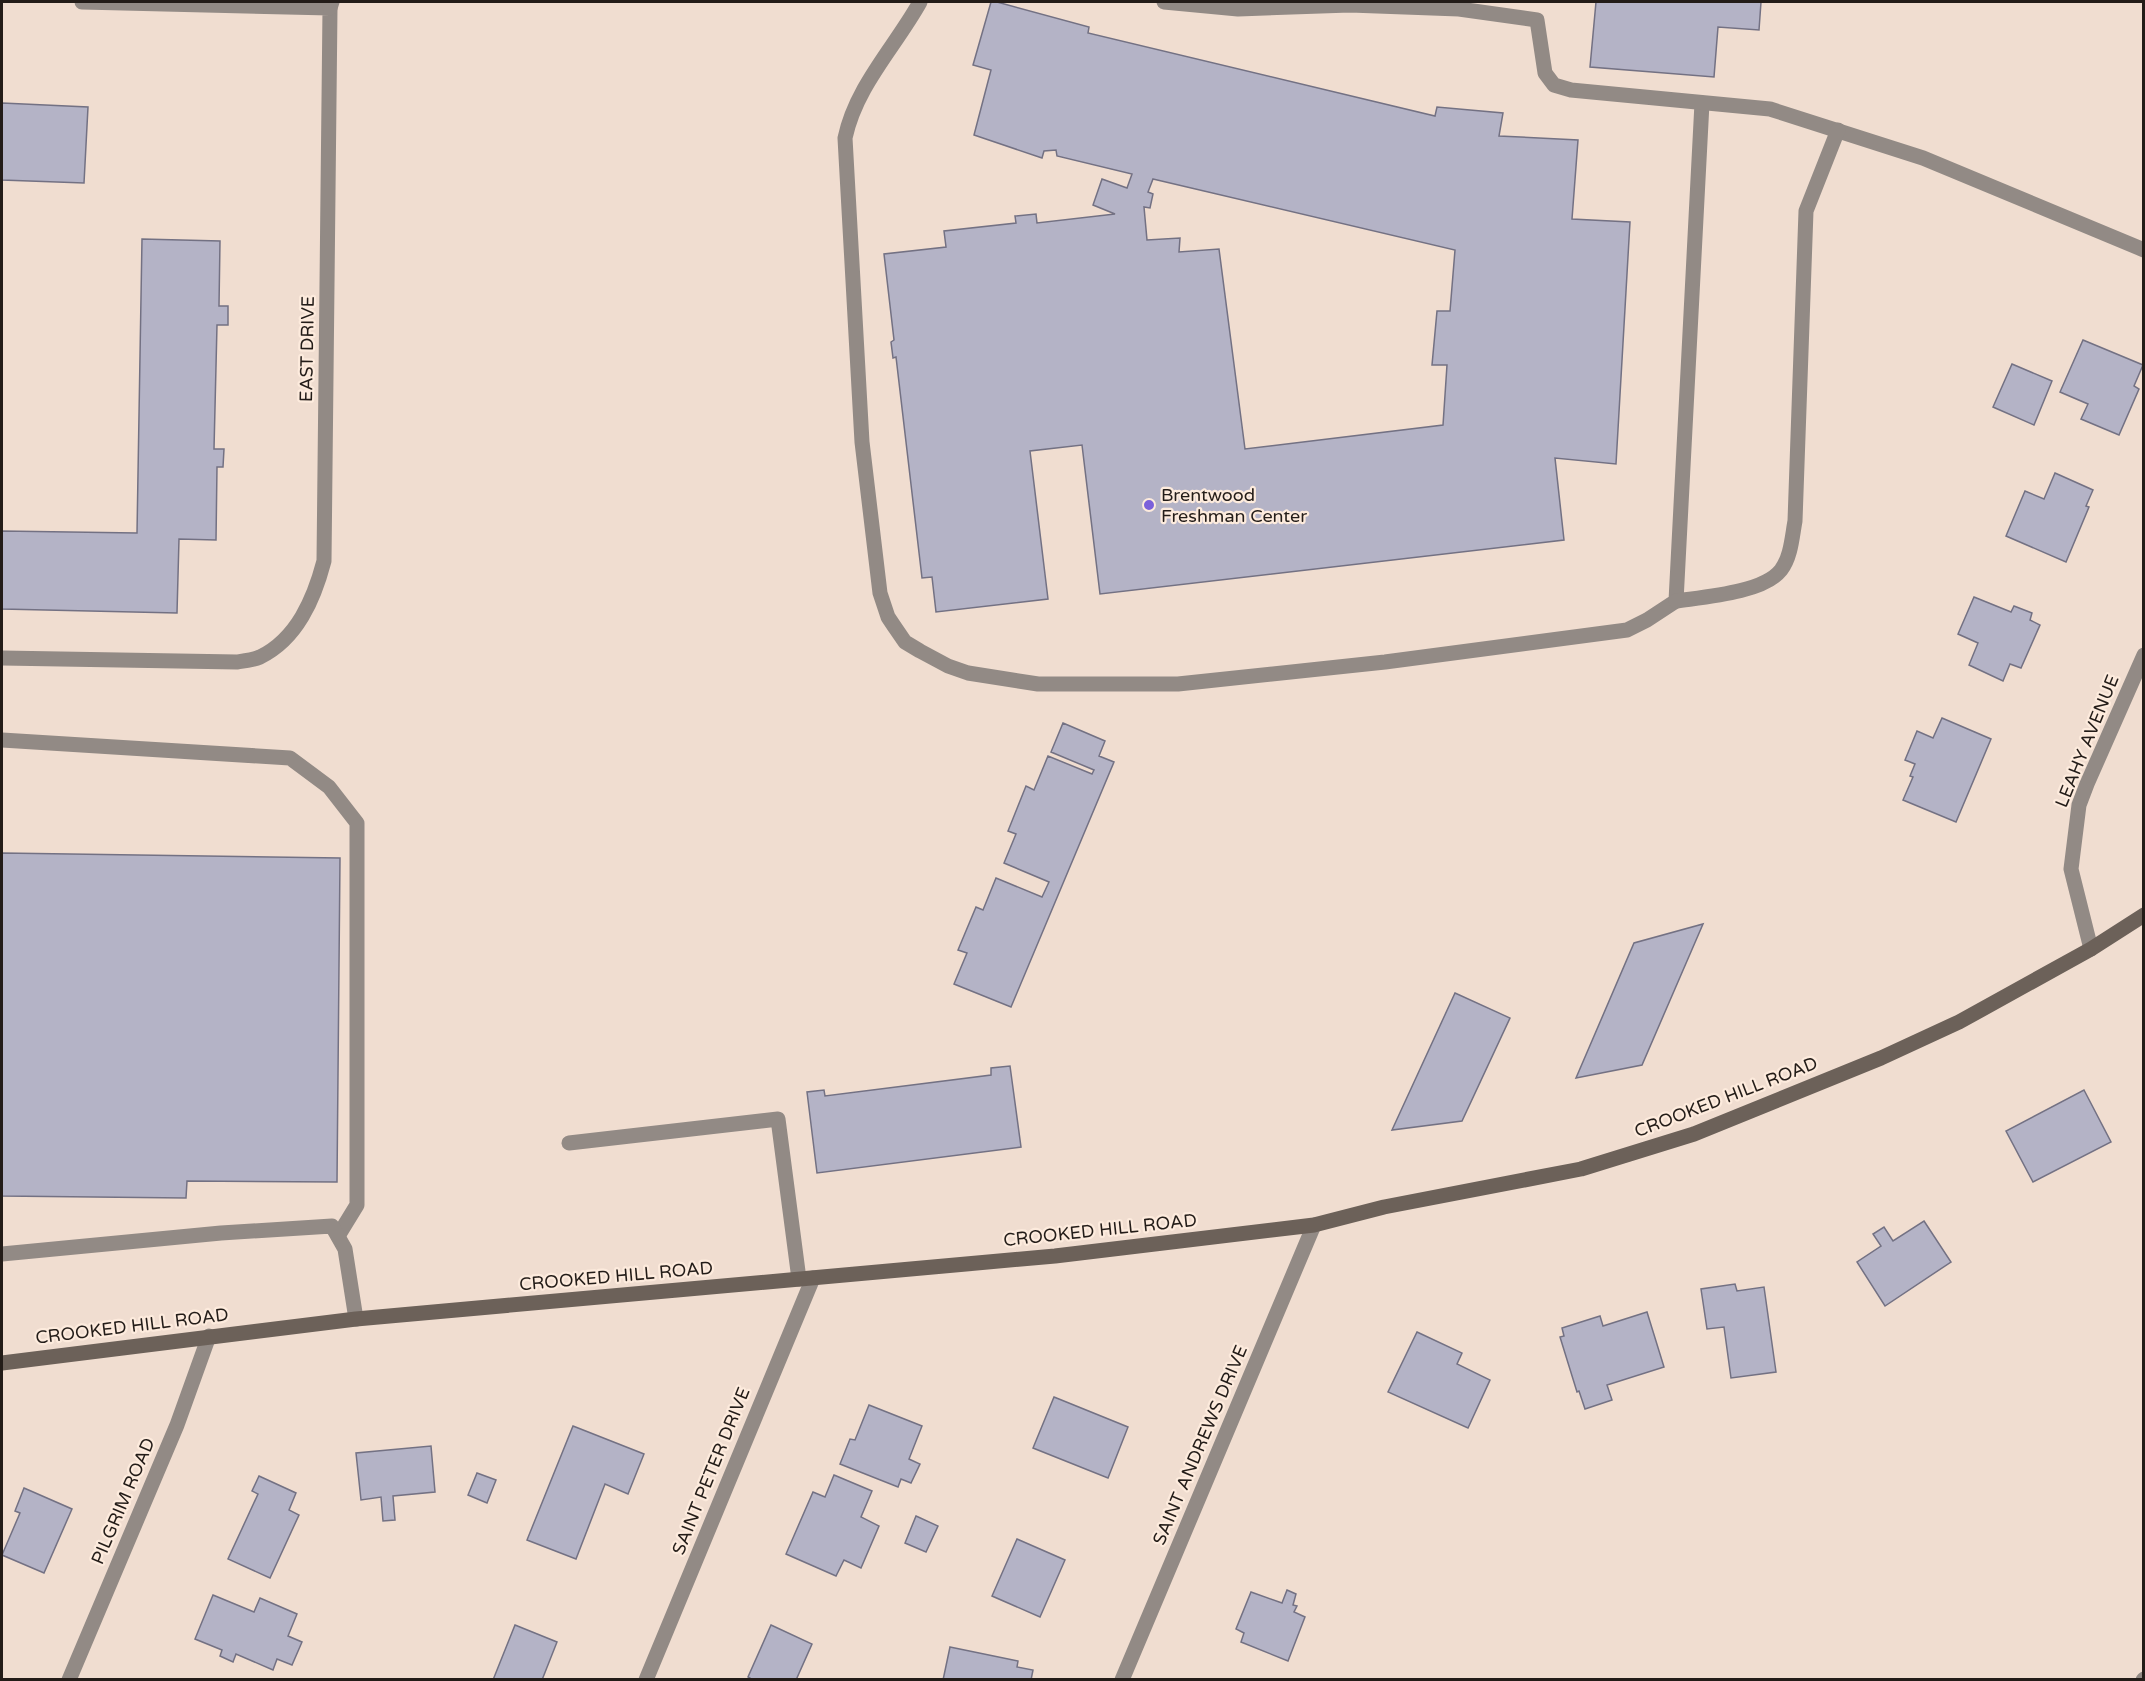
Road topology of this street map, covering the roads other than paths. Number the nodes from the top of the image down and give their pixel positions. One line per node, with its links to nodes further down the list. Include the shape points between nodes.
1 (82, 2): 4 (street, EAST DRIVE)
2 (920, 2): 8 (street, via 864,88 849,118 845,138 866,469 880,593 888,617 905,642 968,673 1038,684 1178,684 1627,630)
3 (1164, 2): 5 (street, via 1238,9 1350,5 1459,9 1537,20 1545,74 1554,85)
4 (331, 5): 10 (street, EAST DRIVE, via 324,561 316,591 287,637 258,658 237,662)
5 (1702, 103): 6 (street, via 1770,110); 8 (street)
6 (1838, 130): 7 (street, via 1923,158); 8 (street, via 1806,211 1791,548 1781,570 1744,590)
7 (2144, 250)
8 (1676, 601)
9 (2144, 655): 13 (street, LEAHY AVENUE, via 2078,813 2071,869)
10 (2, 658)
11 (2, 740): 16 (street, via 291,758 329,787 357,823 357,1205)
12 (2144, 915): 13 (main road, CROOKED HILL ROAD)
13 (2091, 949): 15 (main road, CROOKED HILL ROAD, via 1959,1022 1694,1134 1581,1169 1384,1207)
14 (569, 1143): 18 (street, via 778,1119)
15 (1314, 1225): 18 (main road, CROOKED HILL ROAD, via 1055,1256); 24 (street, SAINT ANDREWS DRIVE)
16 (338, 1236): 17 (street, via 332,1226); 19 (street, via 345,1249)
17 (2, 1254)
18 (806, 1279): 19 (main road, CROOKED HILL ROAD); 23 (street, SAINT PETER DRIVE)
19 (357, 1319): 20 (main road, CROOKED HILL ROAD)
20 (209, 1336): 21 (main road, CROOKED HILL ROAD); 22 (street, PILGRIM ROAD, via 177,1425)
21 (2, 1363)
22 (69, 1680)
23 (646, 1680)
24 (1122, 1680)

